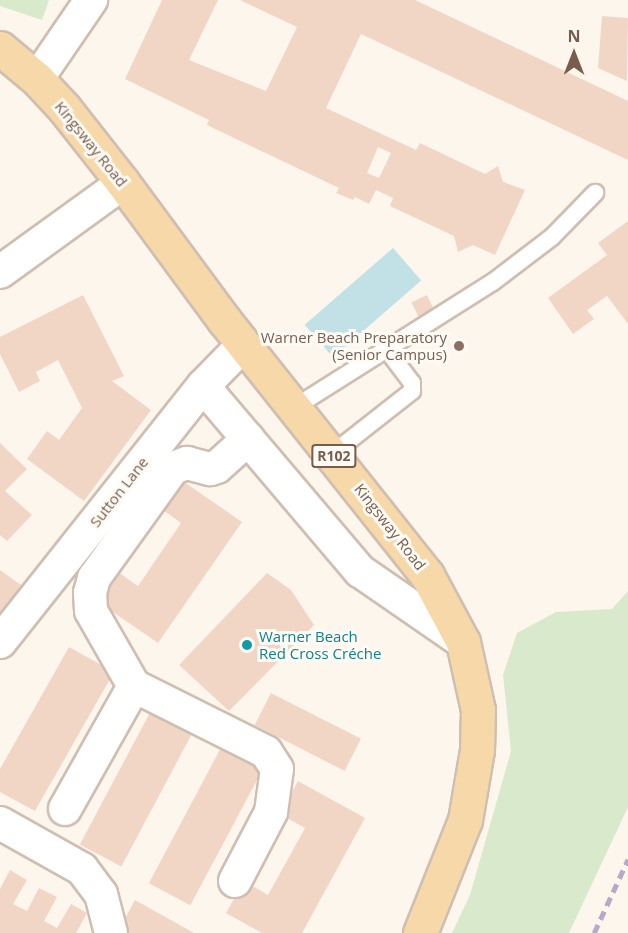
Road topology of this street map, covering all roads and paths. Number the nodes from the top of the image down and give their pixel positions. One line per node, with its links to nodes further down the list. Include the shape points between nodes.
1 (91, 0): 3 (street)
2 (0, 48): 3 (main road, Kingsway Road / R102)
3 (38, 79): 4 (main road, Kingsway Road / R102)
4 (123, 183): 6 (street); 7 (main road, Kingsway Road / R102)
5 (595, 193): 8 (lane, via 552,237 493,282)
6 (0, 272)
7 (243, 345): 9 (street, Sutton Lane); 10 (main road, Kingsway Road / R102)
8 (387, 351): 10 (lane); 12 (lane, via 412,383 412,391)
9 (203, 386): 11 (street); 13 (street, Sutton Lane)
10 (295, 407): 12 (main road, Kingsway Road / R102)
11 (248, 439): 14 (street, via 360,571); 15 (street, via 217,467 187,463 173,468 94,578 90,611)
12 (332, 454): 14 (main road, Kingsway Road / R102, via 427,575)
13 (0, 642)
14 (463, 642): 20 (main road, Kingsway Road / R102, via 478,710 477,750 465,820)
15 (135, 686): 16 (street); 18 (street, via 266,752 277,769 271,812)
16 (65, 809)
17 (0, 823): 19 (street, via 82,869 101,894)
18 (235, 881)
19 (111, 933)
20 (420, 933)

